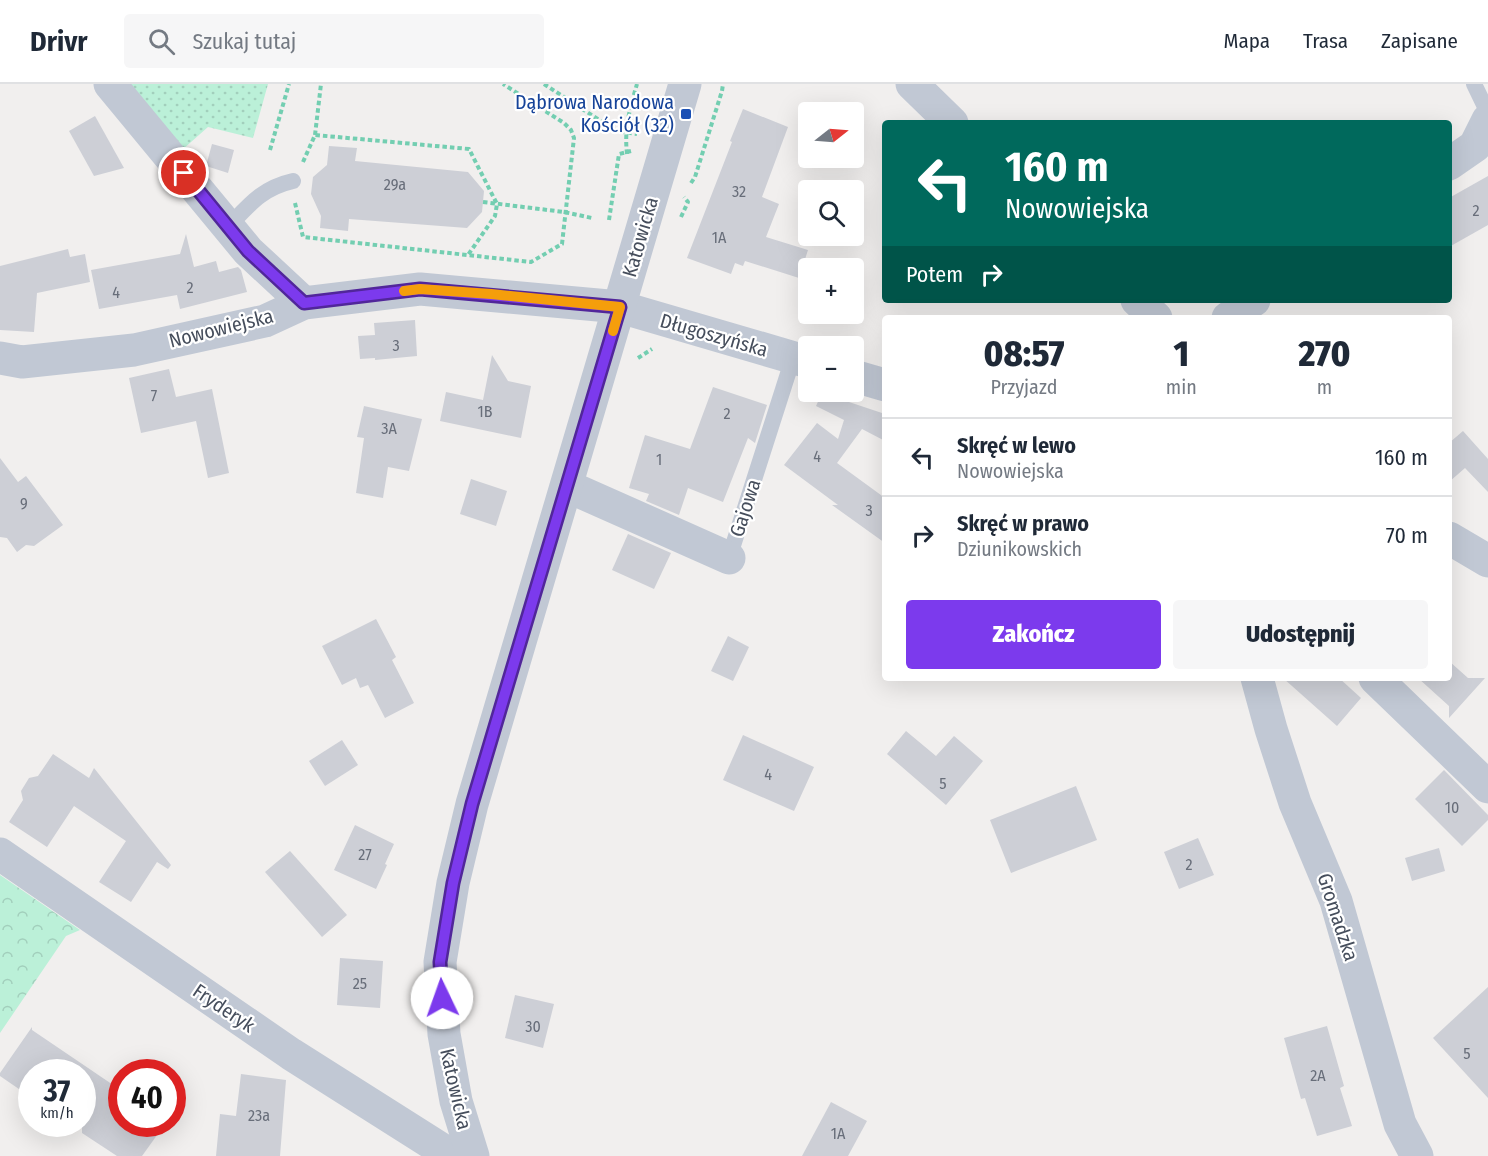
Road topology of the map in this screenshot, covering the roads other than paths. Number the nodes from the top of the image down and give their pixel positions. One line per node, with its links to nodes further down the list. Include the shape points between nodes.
1 (110, 84): 10 (street)
2 (685, 84): 14 (street, Katowicka)
3 (912, 84): 6 (street)
4 (1474, 84): 5 (lane)
5 (1488, 112)
6 (949, 120)
7 (1488, 120): 8 (street, via 1475,146)
8 (1452, 162)
9 (293, 181): 10 (lane, via 259,195)
10 (228, 227): 11 (street)
11 (304, 303): 14 (street, Nowowiejska, via 420,289); 17 (street, Nowowiejska, via 265,321 134,350 22,362)
12 (1140, 303): 15 (street)
13 (1250, 303): 16 (street)
14 (620, 307): 18 (street, Długoszyńska); 22 (street, Katowicka)
15 (1154, 315)
16 (1232, 315)
17 (0, 358)
18 (798, 359)
19 (798, 368): 24 (lane, Gajowa)
20 (864, 379): 21 (street)
21 (882, 384)
22 (567, 486): 24 (street, Gajowa); 31 (street, Katowicka, via 472,804 440,962 444,1034 456,1101)
23 (1452, 540): 25 (street)
24 (729, 558)
25 (1488, 561)
26 (1258, 681): 32 (street, Gromadzka, via 1295,803 1336,901 1400,1124)
27 (1378, 681): 28 (street)
28 (1488, 787)
29 (0, 854): 30 (street, Fryderyk, via 291,1054)
30 (452, 1156)
31 (472, 1156)
32 (1417, 1156)

